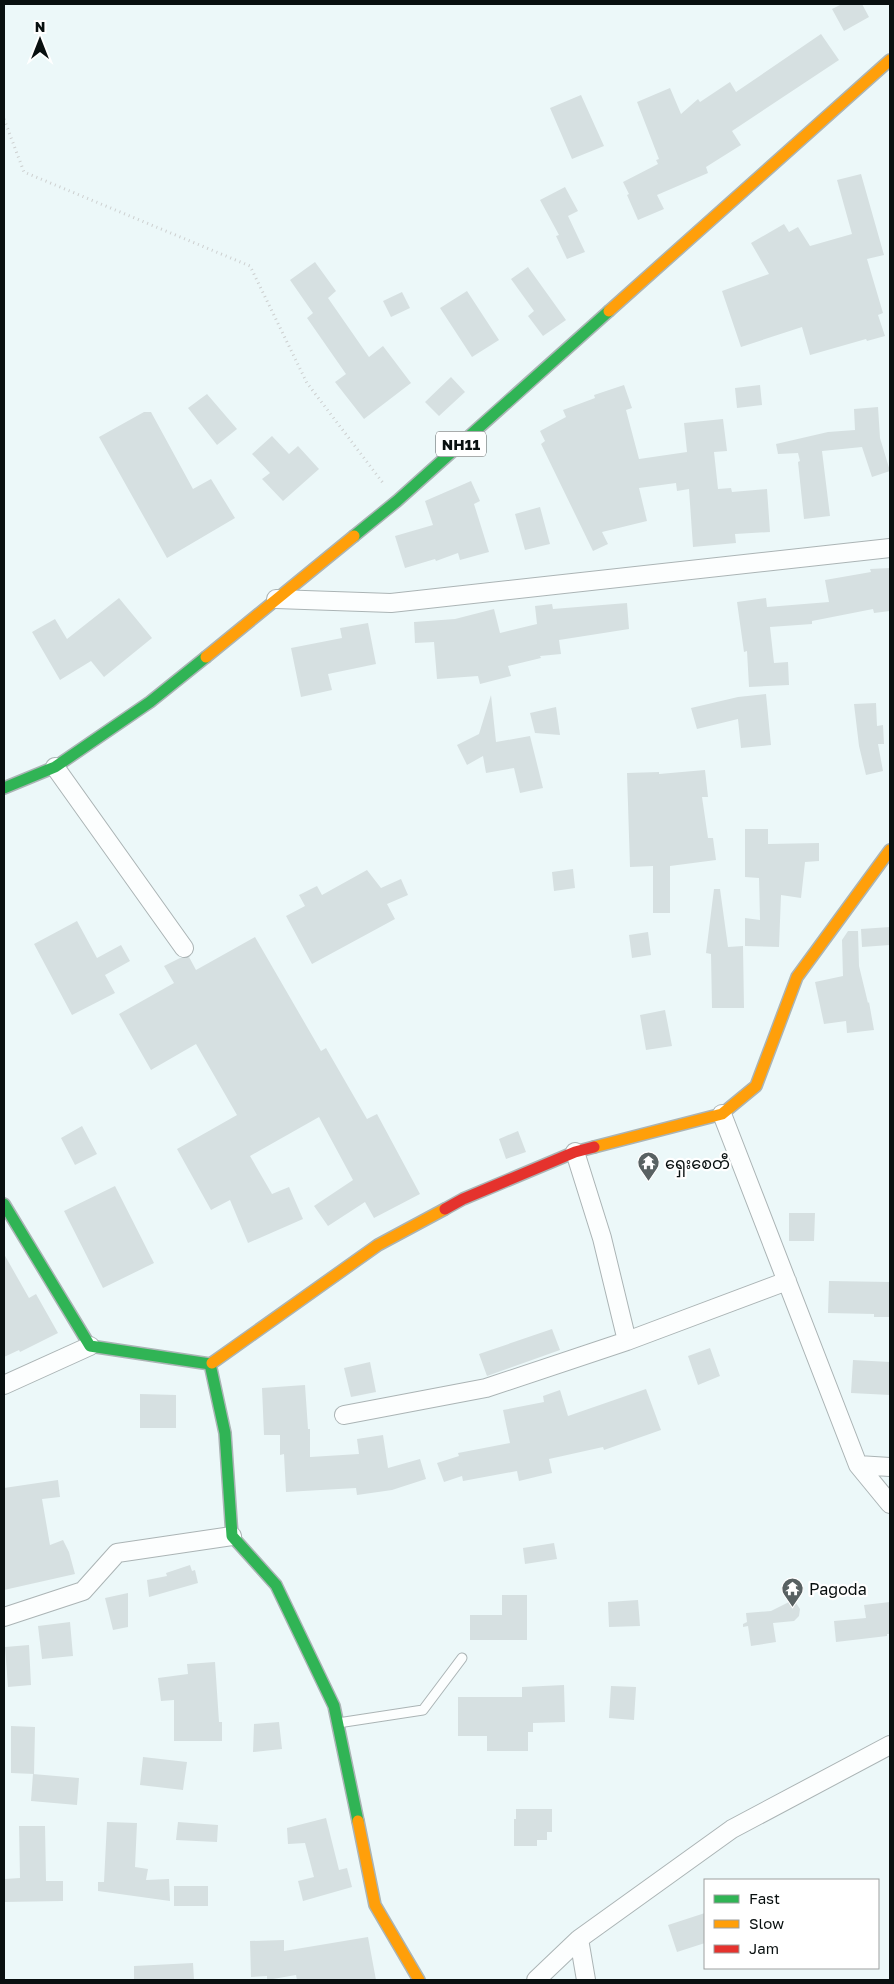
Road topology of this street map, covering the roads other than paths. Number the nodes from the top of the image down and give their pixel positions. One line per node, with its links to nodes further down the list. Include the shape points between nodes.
1 (890, 60): 3 (main road, NH11, via 397,501)
2 (890, 548): 3 (street, via 391,603)
3 (276, 599): 4 (main road, NH11, via 150,702)
4 (55, 767): 5 (main road, NH11); 7 (street)
5 (4, 788)
6 (890, 850): 8 (main road, via 796,978 756,1086)
7 (184, 948)
8 (722, 1114): 9 (main road); 11 (street)
9 (575, 1152): 12 (street, via 602,1238); 14 (main road, via 463,1199 378,1245)
10 (4, 1204): 13 (main road)
11 (787, 1281): 12 (street); 17 (street)
12 (627, 1342): 16 (street, via 486,1388)
13 (90, 1346): 14 (main road); 15 (street)
14 (210, 1364): 20 (main road, via 225,1433)
15 (4, 1385)
16 (344, 1415)
17 (858, 1465): 18 (street); 19 (street)
18 (890, 1467)
19 (890, 1504)
20 (232, 1536): 21 (street, via 117,1553 83,1591); 23 (main road, via 276,1585 334,1706)
21 (4, 1617)
22 (462, 1658): 23 (lane, via 423,1710)
23 (338, 1723): 26 (main road, via 375,1905)
24 (890, 1745): 25 (street, via 732,1829)
25 (579, 1940): 27 (street); 28 (street)
26 (418, 1980)
27 (536, 1980)
28 (586, 1980)

